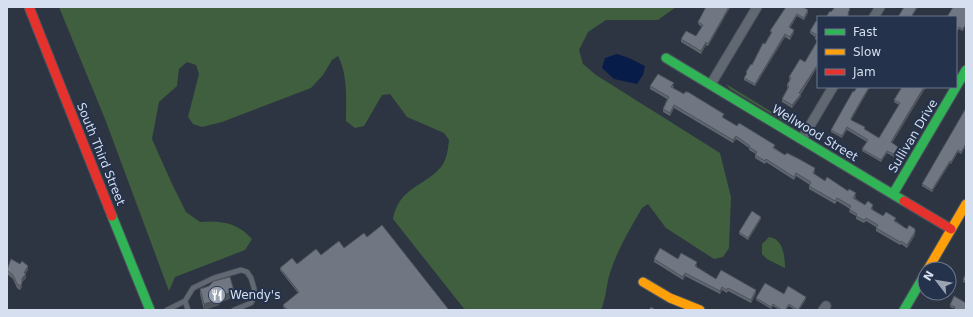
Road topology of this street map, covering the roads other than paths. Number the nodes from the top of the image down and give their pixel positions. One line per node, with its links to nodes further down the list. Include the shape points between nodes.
1 (29, 7): 19 (main road, South Third Street)
2 (757, 7): 7 (street)
3 (880, 7): 4 (street)
4 (875, 16)
5 (666, 58): 7 (main road, Wellwood Street)
6 (966, 70): 8 (main road, Sullivan Drive)
7 (711, 84): 11 (main road, Wellwood Street)
8 (957, 85)
9 (832, 88): 11 (street)
10 (955, 88): 12 (main road, Sullivan Drive)
11 (802, 139): 12 (main road, Wellwood Street)
12 (893, 194): 14 (main road, Wellwood Street)
13 (966, 204): 14 (main road)
14 (951, 229): 15 (main road)
15 (933, 261)
16 (643, 282): 23 (main road, via 670,298)
17 (917, 288): 24 (main road)
18 (185, 301): 20 (lane); 21 (lane); 22 (lane, via 193,288 241,270 247,272 251,278 255,296 251,303)
19 (150, 310)
20 (166, 310)
21 (188, 310)
22 (234, 310)
23 (700, 310)
24 (904, 310)

